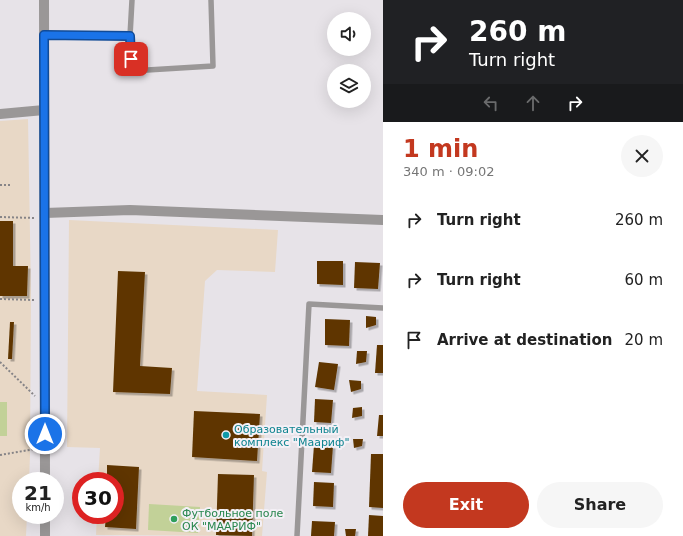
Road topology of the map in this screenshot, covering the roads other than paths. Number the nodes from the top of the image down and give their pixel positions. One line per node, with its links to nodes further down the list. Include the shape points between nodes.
1 (44, 0): 4 (street)
2 (132, 0): 5 (lane)
3 (211, 0): 5 (lane, via 213,66 131,71)
4 (44, 35): 5 (lane); 6 (street)
5 (130, 36)
6 (44, 110): 7 (street); 8 (street)
7 (0, 114)
8 (45, 213): 9 (street, via 130,210); 11 (street)
9 (383, 220)
10 (383, 308): 14 (lane, via 309,304)
11 (45, 472)
12 (45, 524): 13 (street)
13 (45, 536)
14 (297, 536)

